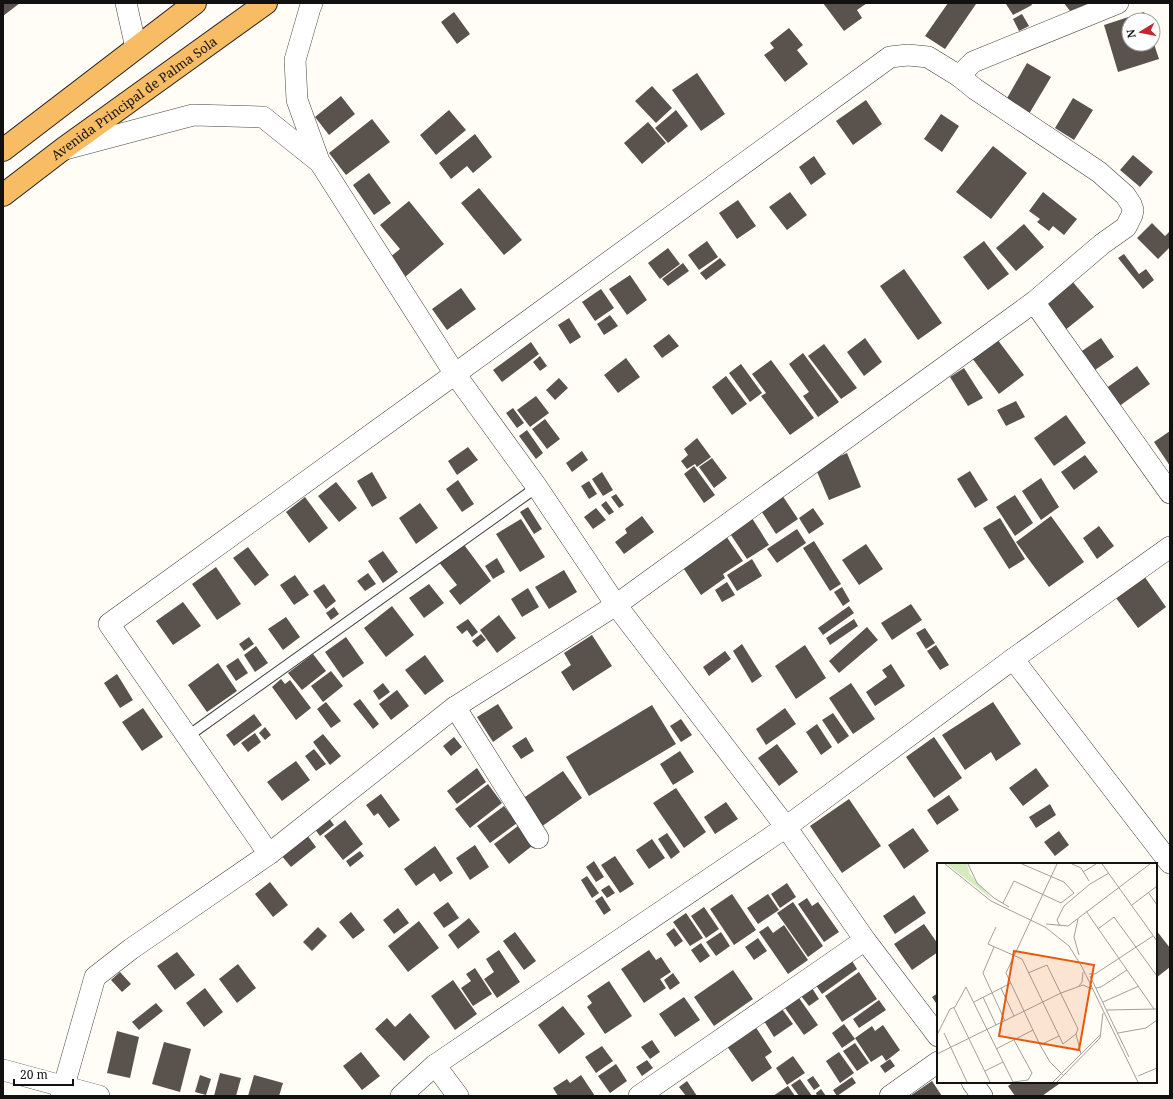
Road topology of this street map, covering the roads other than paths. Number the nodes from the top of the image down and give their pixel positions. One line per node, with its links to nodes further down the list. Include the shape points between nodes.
1 (126, 3): 6 (street)
2 (195, 3): 6 (highway)
3 (266, 3): 8 (highway, Avenida Principal de Palma Sola)
4 (312, 3): 10 (street, via 295,60 297,100)
5 (1118, 3): 7 (street, via 973,62)
6 (136, 48): 9 (highway)
7 (959, 76): 12 (street, via 1099,172 1132,204 1132,215 1126,227); 13 (street, via 928,57 890,57)
8 (63, 149): 10 (street, via 192,115 263,117); 11 (highway, Avenida Principal de Palma Sola)
9 (3, 150)
10 (319, 161): 13 (street)
11 (3, 195)
12 (1034, 302): 15 (street); 17 (street)
13 (455, 374): 14 (street); 20 (street, via 109,624)
14 (537, 487): 17 (street); 20 (lane)
15 (1170, 493)
16 (1170, 547): 18 (street)
17 (616, 605): 19 (street); 21 (street)
18 (1013, 659): 21 (street); 24 (street)
19 (455, 707): 22 (street); 23 (street)
20 (188, 736): 23 (street)
21 (786, 827): 25 (street); 28 (street)
22 (538, 838)
23 (269, 854): 31 (street, via 94,977)
24 (1170, 862)
25 (865, 940): 26 (street); 35 (street)
26 (937, 1035)
27 (937, 1063): 36 (street)
28 (435, 1065): 33 (street); 34 (street)
29 (3, 1070): 31 (street)
30 (973, 1083): 37 (street)
31 (62, 1091): 32 (street)
32 (99, 1096)
33 (401, 1096)
34 (458, 1096)
35 (639, 1096)
36 (890, 1096)
37 (982, 1096)

